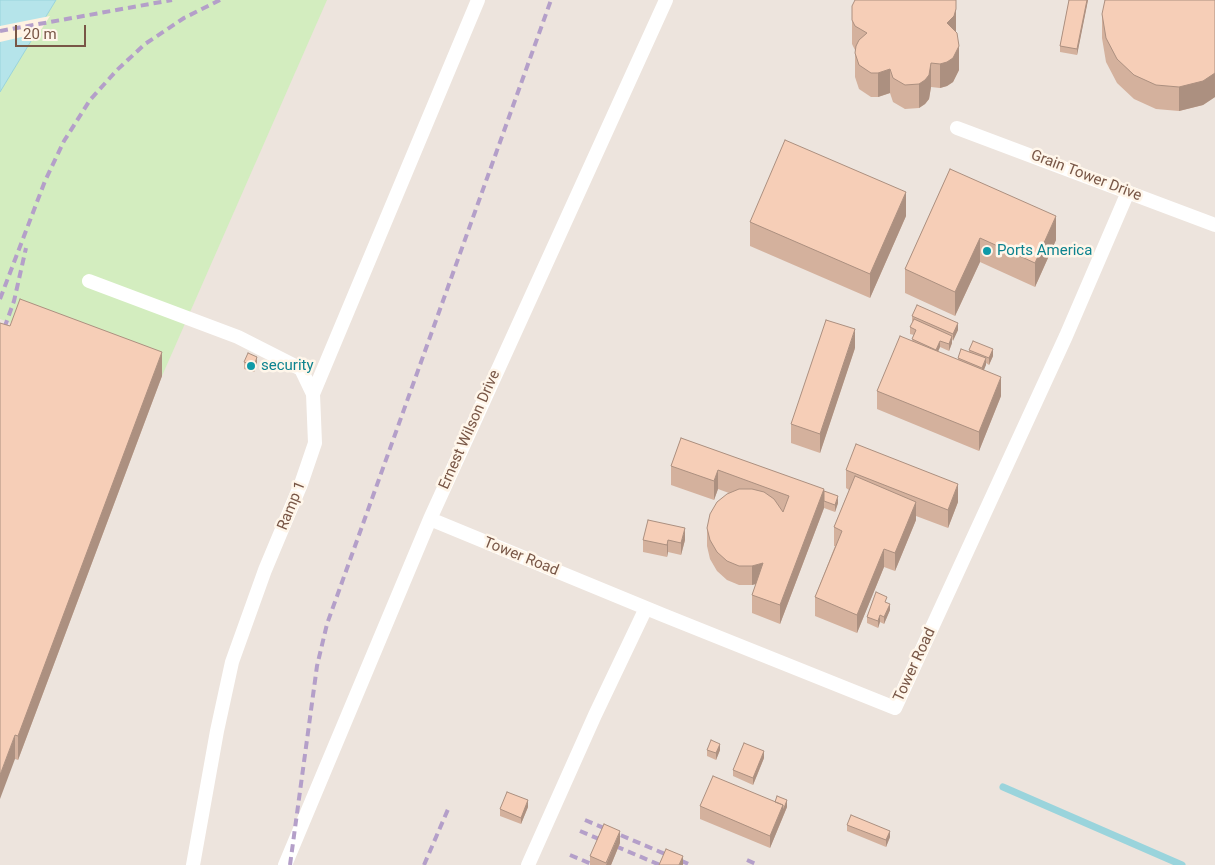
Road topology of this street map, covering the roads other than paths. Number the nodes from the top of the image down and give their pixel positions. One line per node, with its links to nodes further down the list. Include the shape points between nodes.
1 (478, 0): 7 (lane)
2 (666, 0): 8 (lane, Ernest Wilson Drive)
3 (957, 128): 4 (lane, Grain Tower Drive)
4 (1128, 192): 5 (lane, Grain Tower Drive); 9 (lane, Tower Road, via 1066,336 895,708)
5 (1215, 225)
6 (89, 281): 7 (lane, Ramp 1, via 238,337 301,369)
7 (313, 394): 10 (lane, Ramp 1, via 315,443 264,570 232,662)
8 (430, 519): 9 (lane, Tower Road); 11 (lane, Ernest Wilson Drive)
9 (646, 608): 12 (lane)
10 (192, 865)
11 (285, 865)
12 (528, 865)

